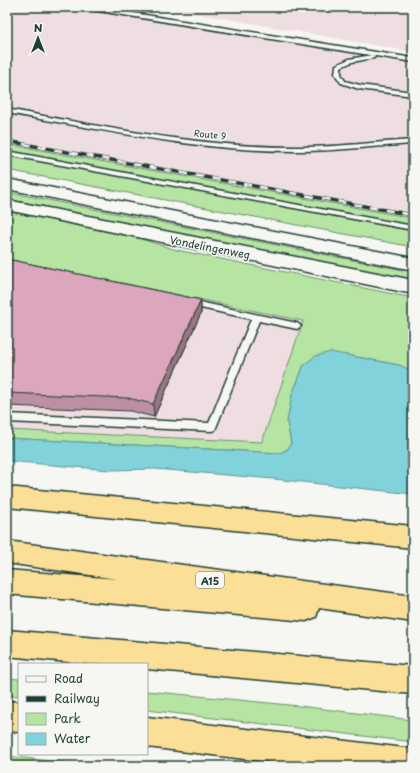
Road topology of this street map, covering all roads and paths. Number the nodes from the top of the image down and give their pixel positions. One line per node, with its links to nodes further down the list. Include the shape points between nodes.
1 (86, 7): 2 (lane)
2 (384, 55): 3 (lane); 4 (lane, via 351,60 338,66 338,74 343,82 359,87)
3 (413, 60)
4 (413, 94)
5 (7, 111): 6 (lane, Route 9, via 218,145 301,149)
6 (413, 142)
7 (7, 153): 10 (lane)
8 (7, 184): 11 (main road, Vondelingenweg)
9 (7, 205): 12 (main road, Vondelingenweg)
10 (413, 228)
11 (413, 264)
12 (413, 287)
13 (181, 300): 14 (lane)
14 (256, 317): 15 (lane); 16 (lane, via 212,427)
15 (297, 326)
16 (7, 418)
17 (7, 498): 18 (highway)
18 (413, 537)
19 (7, 552): 21 (highway, A15)
20 (7, 582): 22 (highway, A15)
21 (413, 609)
22 (413, 616)
23 (7, 643): 24 (highway)
24 (413, 680)
25 (7, 716): 26 (highway)
26 (18, 717)
27 (148, 732): 28 (highway)
28 (413, 764)

